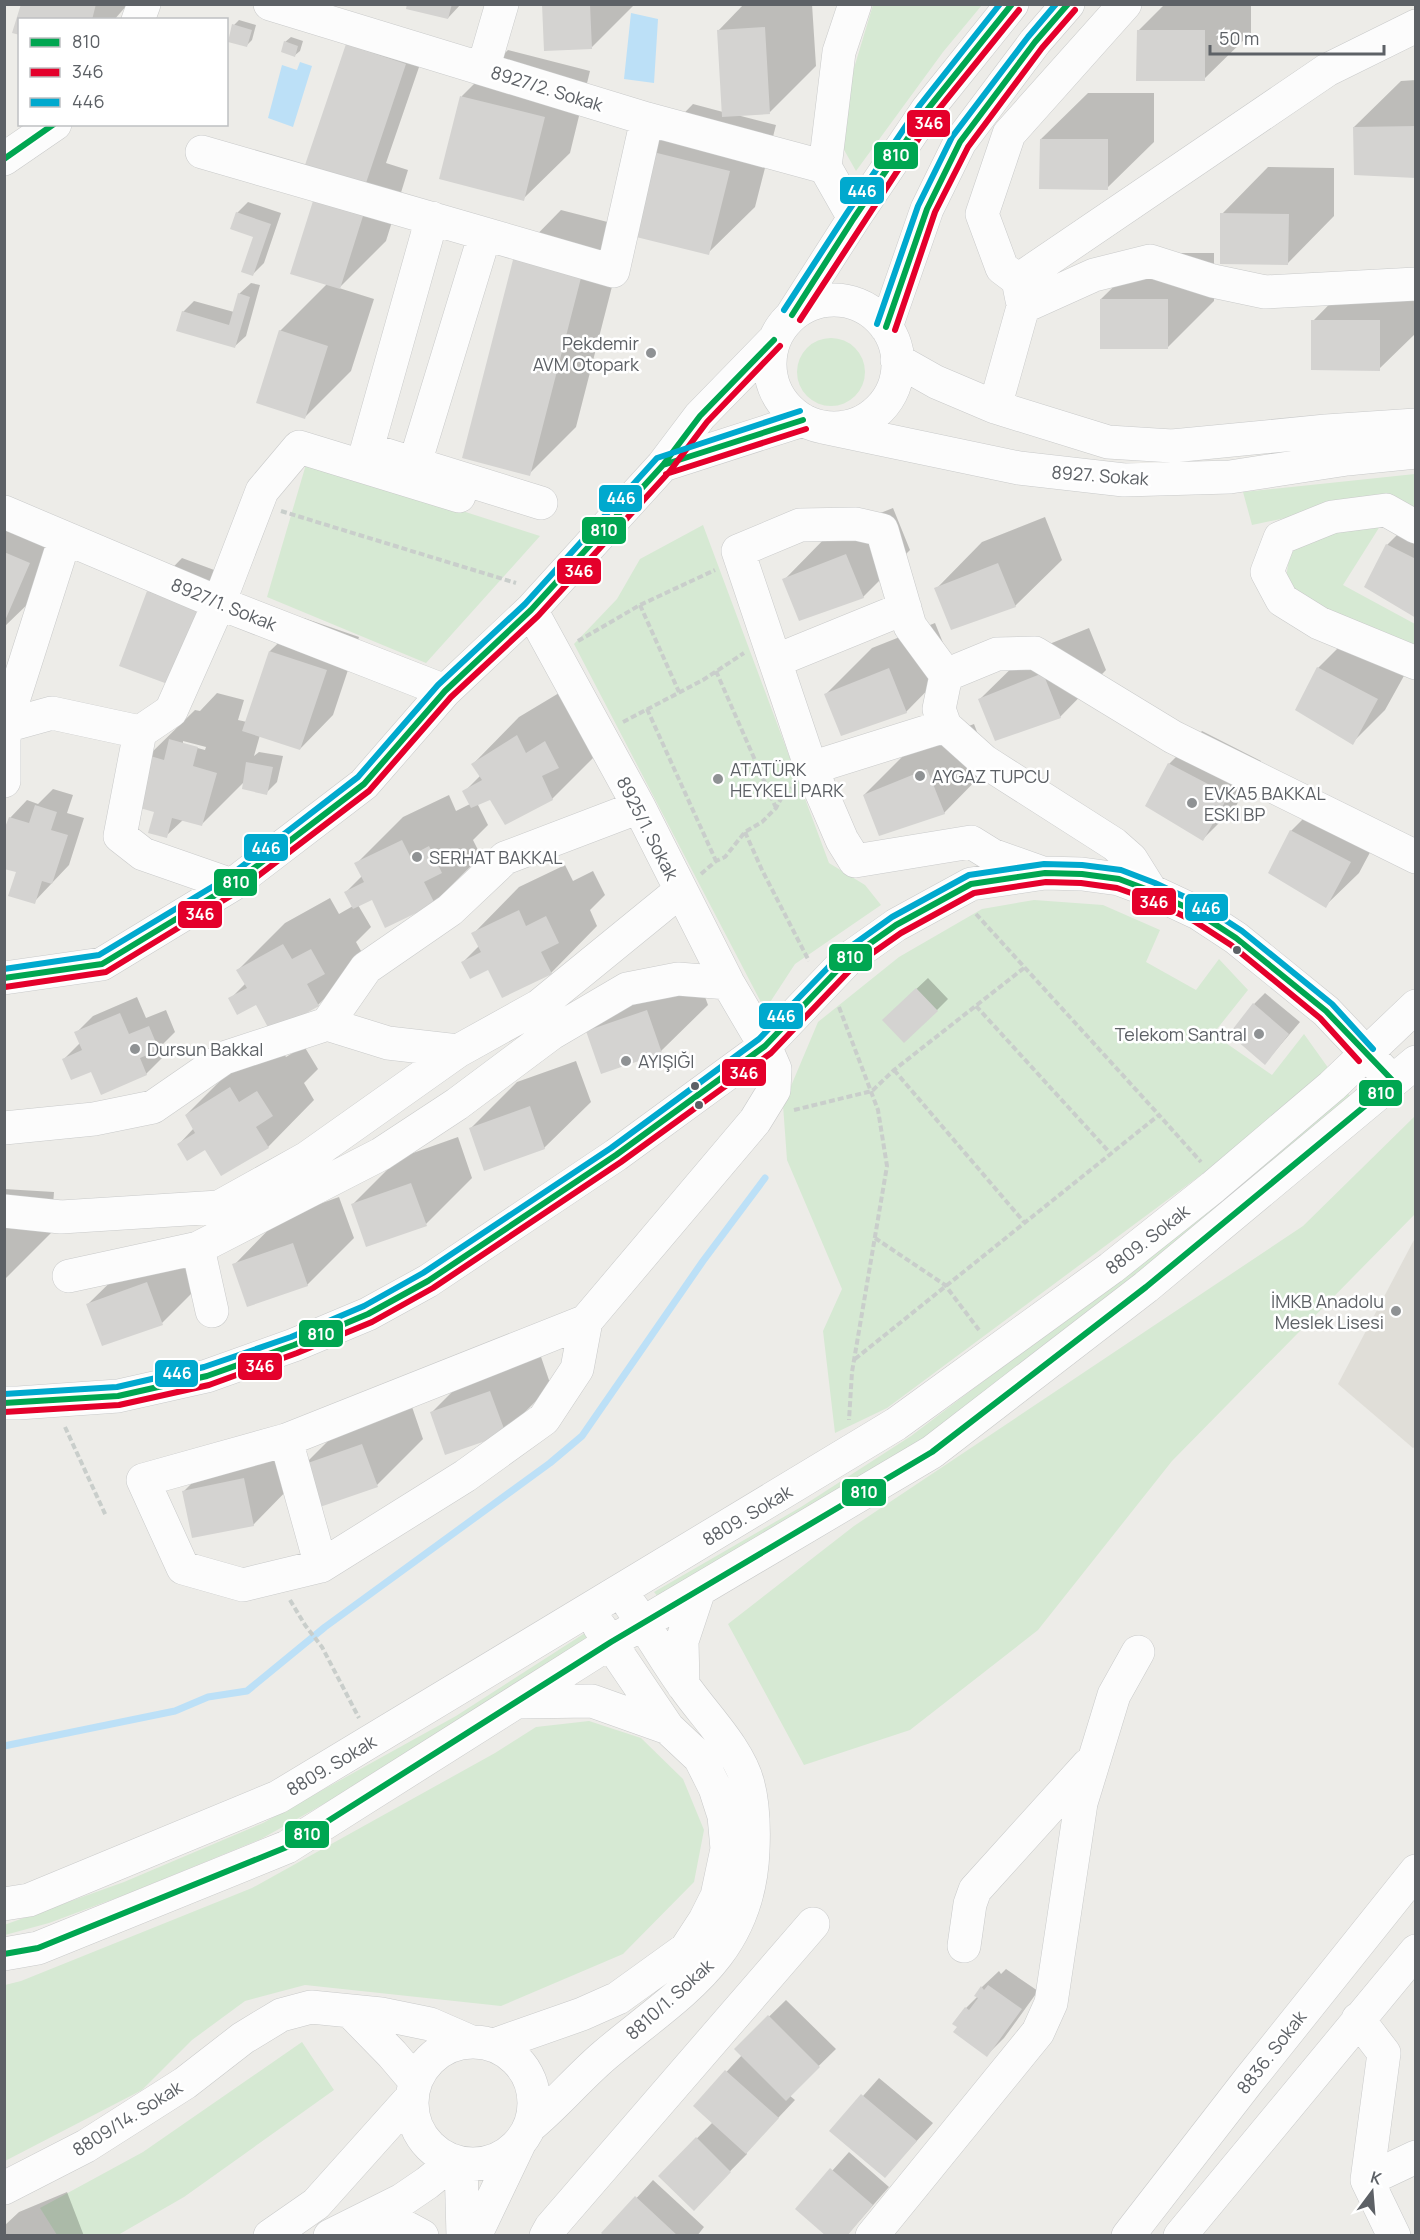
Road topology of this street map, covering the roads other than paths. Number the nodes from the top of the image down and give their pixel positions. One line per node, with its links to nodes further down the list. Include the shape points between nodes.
1 (270, 4): 8 (street, 8927/2. Sokak)
2 (502, 4): 8 (street)
3 (855, 4): 13 (street, via 839,52)
4 (1012, 4): 14 (street, via 927,110)
5 (1068, 4): 19 (street, via 960,142 927,209)
6 (1125, 4): 18 (street, via 1009,134 982,214 1002,268)
7 (1416, 26): 18 (street, via 1327,70)
8 (483, 69): 9 (street, 8927/2. Sokak)
9 (647, 119): 13 (street, 8927/2. Sokak); 16 (street, via 613,271)
10 (52, 126): 12 (street)
11 (202, 152): 15 (street)
12 (4, 159)
13 (825, 167): 14 (street)
14 (854, 218): 20 (street)
15 (432, 219): 16 (street); 26 (street, via 367,449)
16 (485, 234): 26 (street)
17 (1416, 284): 18 (street, via 1265,292 1150,261)
18 (1020, 294): 22 (street)
19 (886, 327): 20 (street, via 872,312 853,302 832,300 811,304); 21 (street, via 896,347)
20 (783, 328): 23 (street, via 771,350 770,370 776,390 787,407); 27 (street, via 700,416)
21 (897, 360): 22 (street, 8927. Sokak); 23 (street, via 892,390 864,420 844,427)
22 (995, 407): 24 (street, 8927. Sokak, via 1108,442 1172,446)
23 (813, 423): 25 (street, 8927. Sokak, via 1019,468 1124,480 1230,477); 27 (street)
24 (1416, 425)
25 (1416, 452)
26 (415, 464): 28 (street)
27 (663, 465): 33 (street)
28 (463, 479): 29 (street); 34 (street, via 459,496 299,447 261,491)
29 (541, 503)
30 (4, 512): 32 (street, 8927/1. Sokak)
31 (1416, 526): 37 (street, via 1386,510 1332,517 1280,538 1267,572 1282,600 1319,623)
32 (65, 538): 34 (street, 8927/1. Sokak); 40 (street)
33 (523, 596): 39 (street); 45 (street, 8925/1. Sokak)
34 (219, 603): 39 (street, 8927/1. Sokak); 42 (street, via 171,711)
35 (905, 608): 36 (street); 36 (street, via 882,530 856,524 800,525 738,551); 38 (street, via 910,626)
36 (760, 656): 43 (street)
37 (1416, 663)
38 (946, 675): 41 (street, via 939,709); 46 (street, via 997,654 1035,653 1173,737)
39 (445, 691): 49 (street, via 364,784)
40 (5, 726): 42 (street, via 52,713); 44 (street)
41 (945, 726): 43 (street); 50 (street, via 984,761 1114,844 1131,859)
42 (140, 732): 49 (street, via 120,836 143,854)
43 (805, 776): 47 (street, via 855,861 971,842 992,855)
44 (4, 781)
45 (639, 807): 48 (street, 8925/1. Sokak); 54 (street, via 505,858 450,910 366,968)
46 (1416, 857)
47 (1045, 873): 50 (street, via 1119,879); 55 (street, via 971,884 897,925 848,958)
48 (689, 883): 52 (street, 8925/1. Sokak); 56 (street, via 539,1006)
49 (232, 885): 51 (street, via 102,964)
50 (1151, 891): 57 (street, via 1198,913 1236,938 1326,1011)
51 (4, 978)
52 (728, 983): 55 (street, 8925/1. Sokak); 61 (street, via 678,979 627,988 552,1033 457,1104 381,1154)
53 (1416, 1006): 57 (street, 8809. Sokak)
54 (327, 1024): 56 (street, via 388,1043); 59 (street, via 224,1059 153,1107 94,1119)
55 (765, 1046): 64 (street, 8925/1. Sokak, via 775,1069 774,1090 755,1121); 65 (street, via 544,1204 428,1281 368,1314 207,1376 118,1396)
56 (458, 1051): 60 (street, via 307,1158 219,1207 61,1217)
57 (1366, 1055): 58 (street); 69 (street, 8809. Sokak, via 1213,1187 1111,1268 896,1424)
58 (1405, 1072): 68 (street, 8809. Sokak, via 1146,1287 932,1452)
59 (4, 1128)
60 (4, 1210)
61 (198, 1248): 62 (street); 63 (street)
62 (69, 1276)
63 (212, 1311)
64 (586, 1321): 66 (street); 67 (street, via 577,1369 544,1419 465,1476)
65 (4, 1402)
66 (286, 1440): 67 (street); 67 (street, via 143,1480 183,1568 243,1585)
67 (321, 1566)
68 (699, 1590): 71 (street, 8809. Sokak); 74 (street, via 682,1641)
69 (620, 1592): 70 (street, 8809. Sokak); 71 (street, 8810/1. Sokak)
70 (587, 1612): 72 (street, 8810/1. Sokak); 79 (street, 8809. Sokak, via 278,1797 29,1900)
71 (644, 1623): 72 (street, 8809. Sokak); 74 (street, 8810/1. Sokak)
72 (611, 1642): 75 (street, 8809. Sokak); 76 (street, 8810/1. Sokak)
73 (1138, 1652): 77 (street, via 1114,1695)
74 (683, 1685): 88 (street, 8810/1. Sokak, via 728,1743 748,1782 755,1820 752,1872 742,1913 724,1947 702,1974 602,2058)
75 (519, 1702): 76 (street, via 592,1701); 83 (street, 8809. Sokak, via 287,1847 38,1948)
76 (668, 1728): 86 (street, 8810/1. Sokak, via 700,1758 724,1816 727,1848 717,1896 705,1920 686,1949 618,1998 582,2014)
77 (1095, 1757): 81 (street, via 975,1890); 99 (street, via 1081,1803 1051,2003 1038,2032)
78 (1416, 1871): 100 (street, 8836. Sokak)
79 (4, 1904)
80 (813, 1924): 98 (street)
81 (964, 1946)
82 (1416, 1951): 85 (street)
83 (4, 1954)
84 (350, 2011): 86 (street, 8809/14. Sokak, via 430,2024); 87 (street, via 392,2054); 92 (street, 8809/14. Sokak, via 311,2007 281,2015 86,2146)
85 (1359, 2019): 91 (street, via 1384,2053); 101 (street)
86 (481, 2043): 87 (street, via 442,2049 431,2058); 88 (street, via 515,2059 529,2079 534,2111)
87 (413, 2090): 90 (street, via 412,2114 422,2137 439,2154); 94 (street, via 316,2204)
88 (525, 2135): 90 (street, via 500,2158 487,2163); 97 (street)
89 (1416, 2157): 91 (street)
90 (457, 2162): 93 (street, via 402,2200); 96 (street)
91 (1367, 2180): 102 (street)
92 (4, 2188)
93 (340, 2230): 95 (street, via 398,2223)
94 (270, 2235)
95 (422, 2235)
96 (463, 2235)
97 (475, 2235)
98 (546, 2235)
99 (872, 2235)
100 (1128, 2235)
101 (1180, 2235)
102 (1394, 2235)

